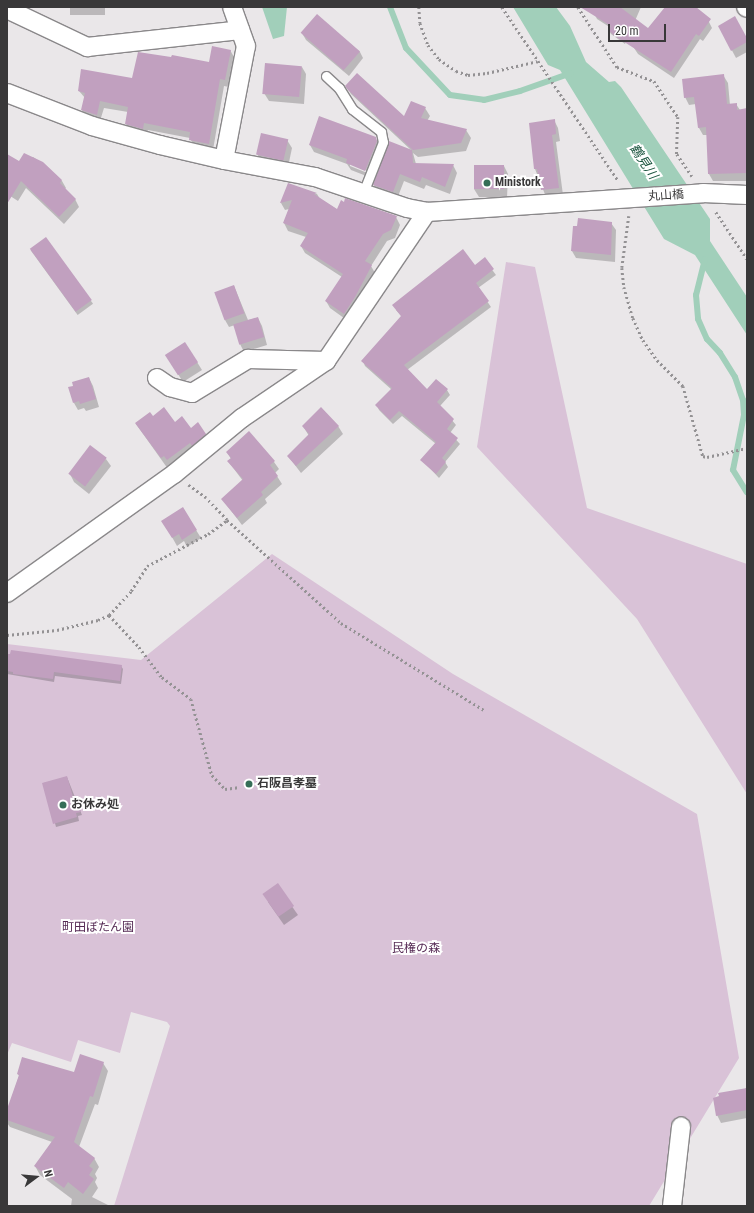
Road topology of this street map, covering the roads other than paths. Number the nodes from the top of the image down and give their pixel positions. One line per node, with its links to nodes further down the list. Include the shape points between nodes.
1 (232, 7): 3 (street)
2 (7, 9): 3 (street, via 87,47)
3 (240, 30): 6 (street, via 246,46)
4 (326, 76): 7 (lane, via 339,88 352,109 381,132 383,142)
5 (7, 93): 6 (street, 丸山橋, via 92,126)
6 (224, 160): 7 (street, 丸山橋, via 315,177)
7 (363, 194): 9 (street, 丸山橋)
8 (747, 195): 9 (street, 丸山橋, via 697,186 630,206)
9 (427, 212): 10 (street)
10 (326, 361): 11 (street, via 248,359 192,392 170,387); 12 (street, via 242,418 174,474)
11 (157, 378)
12 (7, 593)
13 (681, 1126): 14 (street)
14 (672, 1206)

